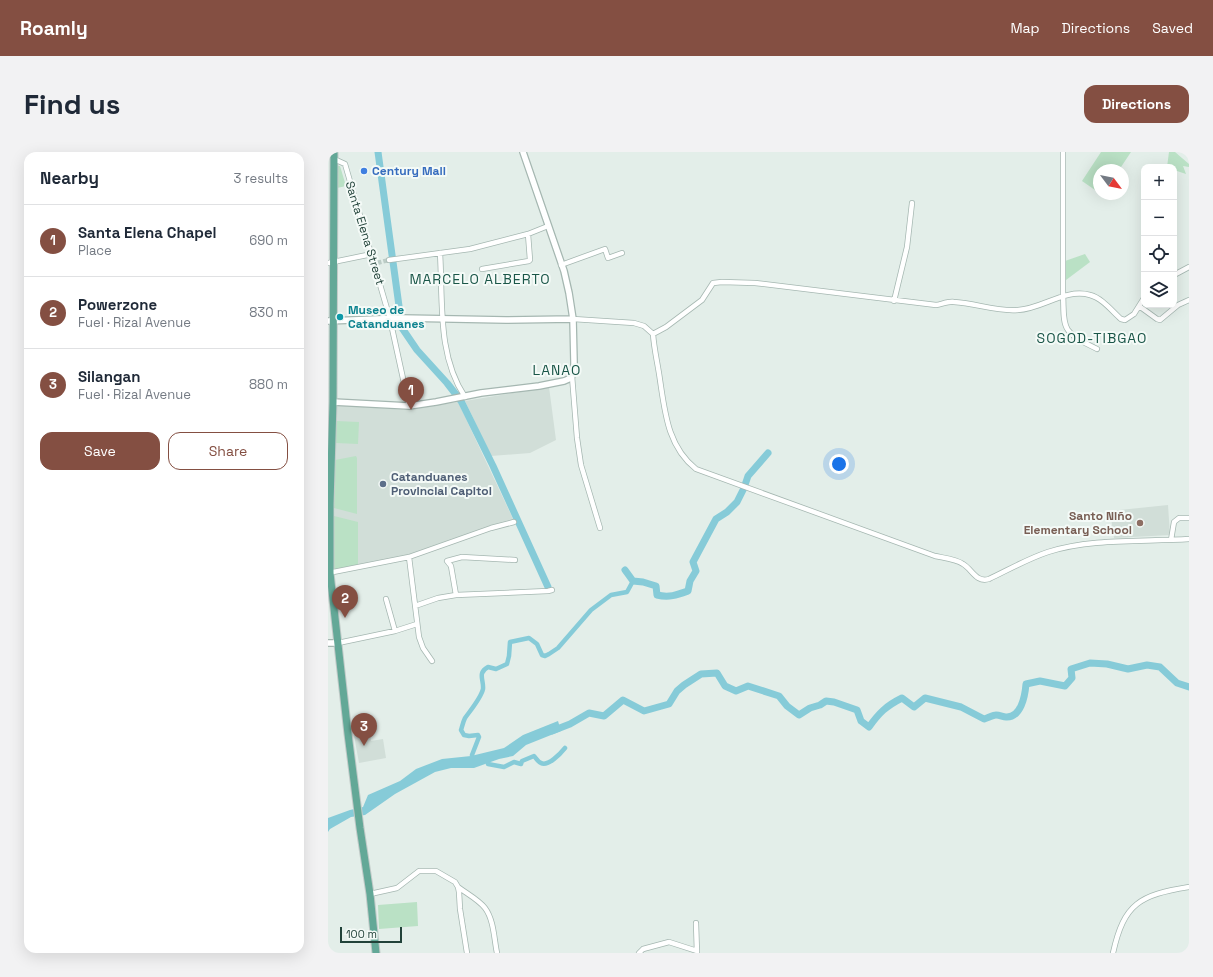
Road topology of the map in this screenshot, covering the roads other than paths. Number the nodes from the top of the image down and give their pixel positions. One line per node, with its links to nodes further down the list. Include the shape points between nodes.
1 (523, 152): 5 (street)
2 (1063, 152): 16 (street)
3 (332, 156): 9 (street, Santa Elena Street, via 345,164); 11 (main road)
4 (912, 203): 17 (street, via 907,247)
5 (548, 226): 6 (street); 12 (street)
6 (528, 234): 7 (street, via 470,249); 14 (street, via 529,262)
7 (440, 253): 10 (street); 22 (street)
8 (622, 253): 12 (street, via 608,258 604,248)
9 (372, 254): 11 (street); 21 (street, Santa Elena Street)
10 (392, 259)
11 (330, 263): 24 (main road)
12 (561, 264): 23 (street, via 570,293)
13 (1189, 267): 15 (street)
14 (482, 268)
15 (1177, 273)
16 (1063, 296): 17 (street, via 1018,311 953,301 936,305); 20 (street, via 1089,294 1125,320 1130,318); 26 (street, via 1068,331)
17 (894, 300): 25 (street, via 755,283 713,283 702,300)
18 (1189, 300): 20 (street, via 1178,305 1160,320)
19 (1141, 303): 20 (street)
20 (1139, 306)
21 (390, 319): 22 (street); 24 (street); 30 (street, Santa Elena Street)
22 (443, 319): 23 (street); 28 (street, via 447,351)
23 (573, 319): 25 (street, via 634,323 644,326); 27 (street, via 574,362)
24 (331, 321): 29 (main road)
25 (653, 334): 37 (street, via 667,423 682,455 696,469 928,554 956,561 985,580 1032,558 1064,548)
26 (1097, 349)
27 (570, 378): 28 (street, via 539,386); 35 (street, via 581,465)
28 (461, 397): 30 (street)
29 (333, 402): 30 (street); 31 (main road)
30 (410, 406)
31 (329, 455): 32 (main road)
32 (329, 511): 40 (main road)
33 (1189, 518): 37 (street, via 1179,518 1174,522)
34 (514, 522): 38 (street)
35 (600, 528)
36 (1189, 539): 37 (street)
37 (1171, 540)
38 (409, 557): 40 (street); 44 (street)
39 (515, 560): 42 (street, via 462,557 448,561)
40 (329, 573): 47 (main road)
41 (552, 590): 42 (street)
42 (456, 595): 44 (street)
43 (386, 599): 46 (street)
44 (415, 606): 45 (street)
45 (417, 624): 46 (street); 49 (street, via 421,642)
46 (395, 631): 47 (street)
47 (338, 643): 48 (street); 52 (main road)
48 (328, 644)
49 (432, 661)
50 (458, 887): 52 (street, via 455,882 436,870 419,871 397,888); 56 (street); 57 (street, via 484,907 494,933)
51 (1189, 887): 59 (street, via 1146,898 1133,907 1124,918)
52 (370, 894): 55 (main road)
53 (696, 923): 54 (street)
54 (697, 952): 58 (street, via 669,942 643,949)
55 (376, 953)
56 (467, 953)
57 (497, 953)
58 (639, 953)
59 (1114, 953)

